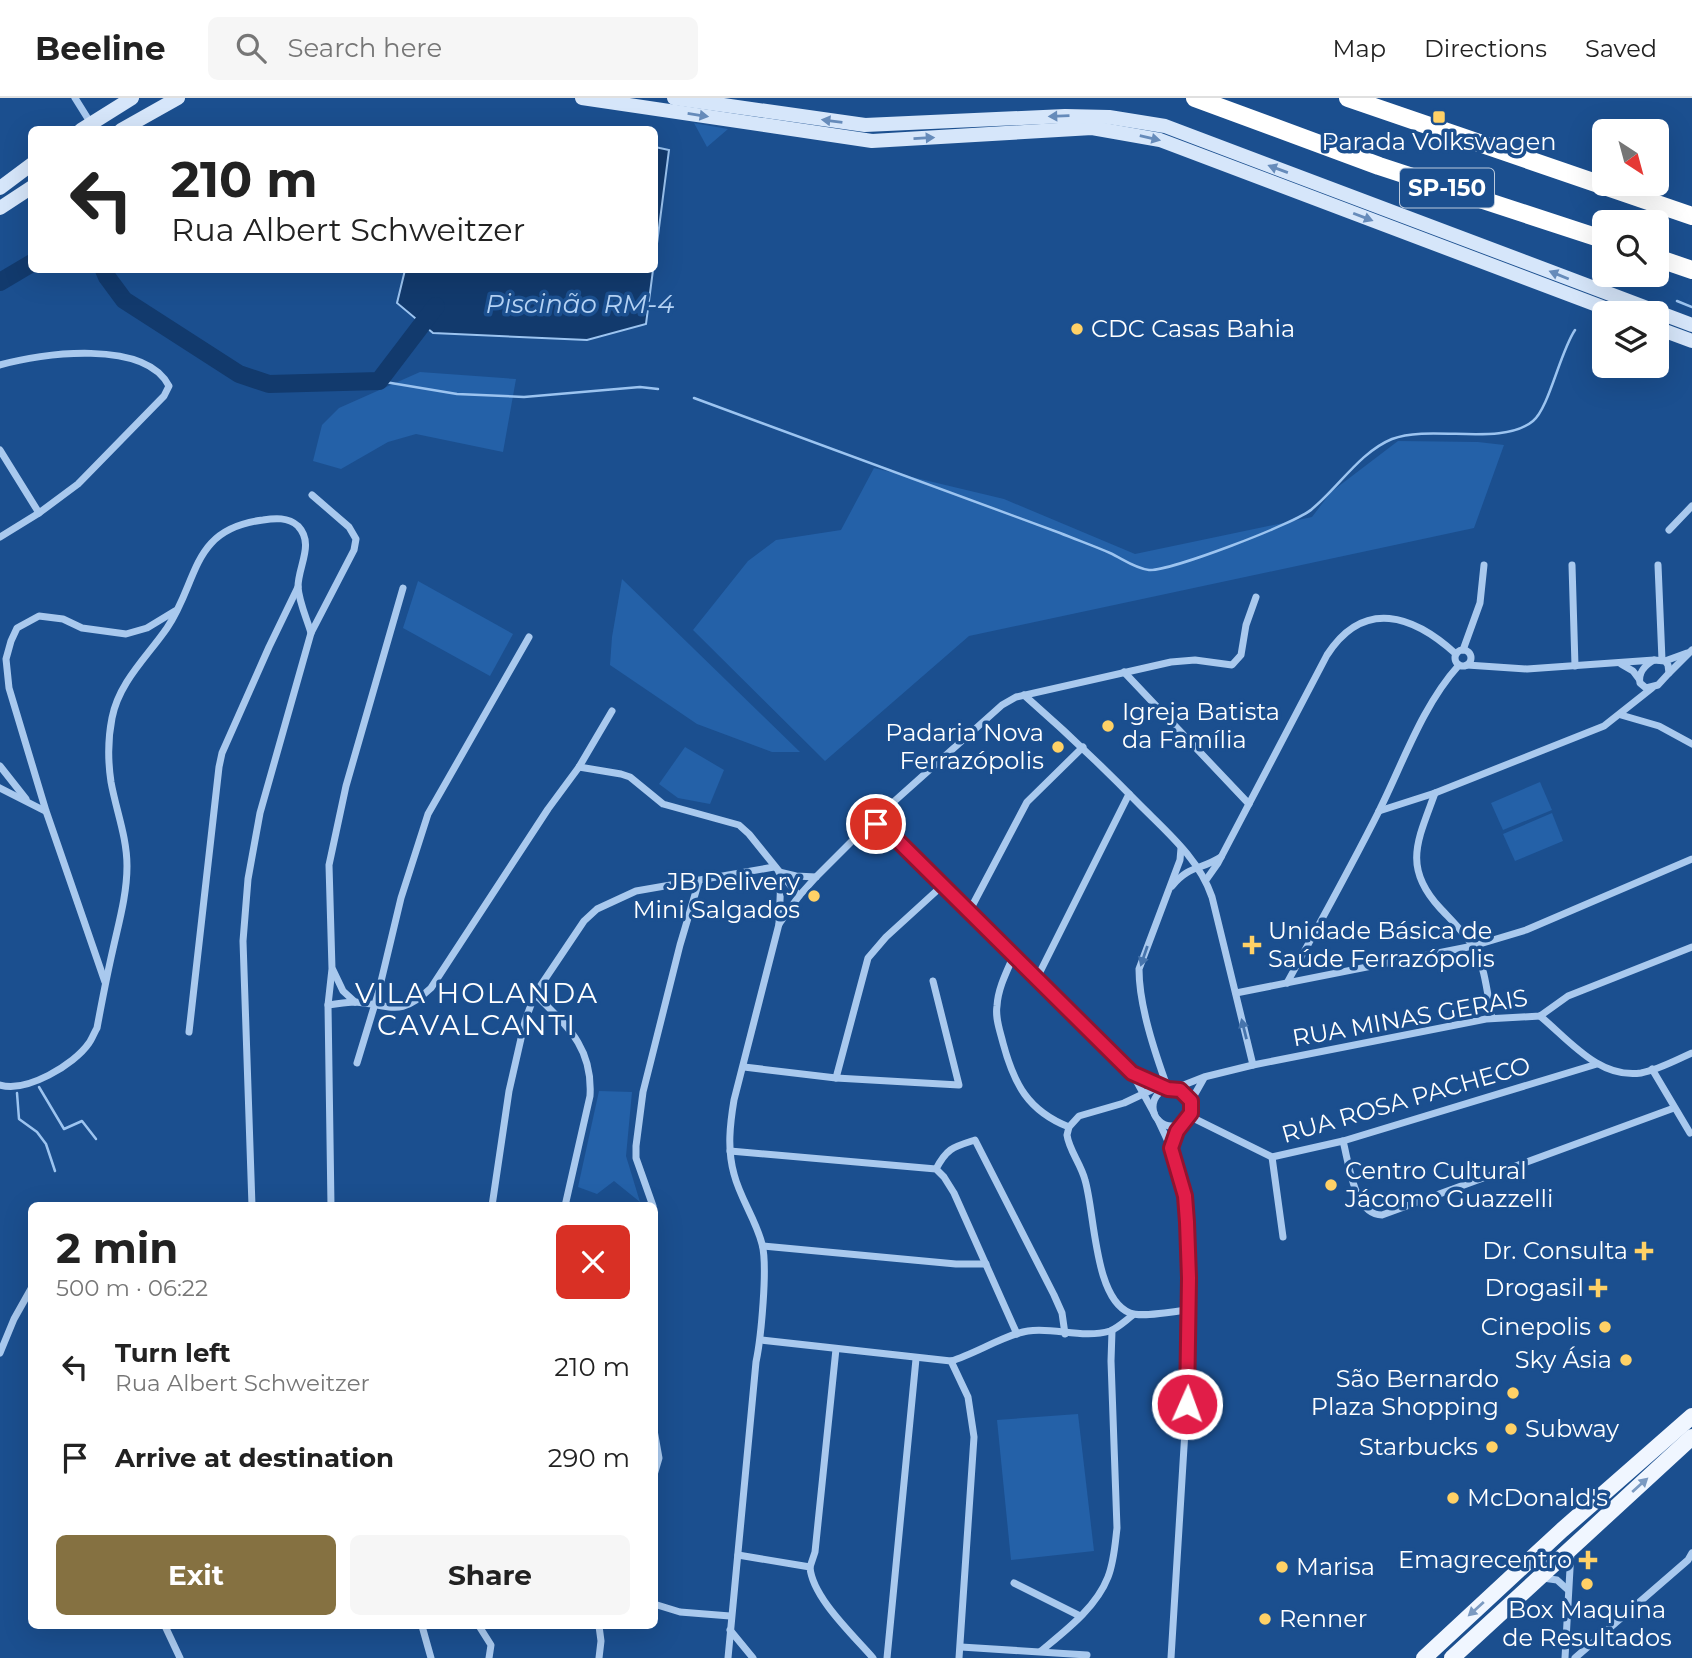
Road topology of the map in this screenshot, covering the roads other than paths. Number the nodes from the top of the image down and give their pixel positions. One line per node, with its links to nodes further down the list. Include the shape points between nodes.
1 (75, 98): 8 (street)
2 (132, 98): 9 (street)
3 (177, 98): 10 (street)
4 (582, 98): 19 (street, one-way to 19, via 872,141 1092,128 1149,138)
5 (674, 98): 20 (street, one-way to 5, via 1165,126 1065,116 865,125)
6 (1195, 98): 16 (highway, SP-150, via 1379,166)
7 (1348, 98): 15 (highway, SP-150)
8 (89, 126)
9 (90, 126)
10 (128, 126)
11 (28, 167): 12 (street)
12 (0, 188)
13 (28, 190): 14 (street)
14 (0, 208)
15 (1692, 216)
16 (1592, 236)
17 (1669, 262): 18 (highway)
18 (1692, 270)
19 (1592, 303)
20 (1692, 325)
21 (1669, 332): 22 (street)
22 (1692, 341)
23 (0, 365): 27 (street, via 59,355 113,355 146,365 169,386 78,484)
24 (0, 450): 27 (street)
25 (312, 495): 37 (street, via 349,527 356,540)
26 (1692, 506): 28 (street)
27 (39, 513): 29 (street)
28 (1670, 530)
29 (0, 537)
30 (1484, 565): 40 (street, via 1480,603)
31 (1572, 565): 45 (street)
32 (1658, 565): 42 (street)
33 (298, 586): 36 (street, via 305,538 287,519 260,520 227,530 215,540 193,570); 37 (street); 100 (street, via 226,741 219,766)
34 (403, 588): 88 (street, via 346,786 329,865)
35 (1256, 597): 47 (street, via 1241,655 1232,664 1187,660)
36 (179, 608): 65 (street, via 147,628 126,634 82,628 50,616 39,616 17,628 6,659 9,688); 91 (street, via 125,685 113,715 111,781 127,864)
37 (312, 633): 127 (street, via 260,813 248,879 243,941)
38 (529, 637): 97 (street, via 428,814)
39 (1691, 651): 42 (street); 48 (street)
40 (1460, 652): 41 (street); 44 (street, via 1455,659); 63 (street, via 1406,620 1381,619 1349,630 1327,655)
41 (1471, 656): 44 (street); 46 (street)
42 (1660, 660): 43 (street); 48 (street, via 1668,665); 49 (street, via 1643,669)
43 (1620, 663): 45 (street); 49 (street)
44 (1463, 665): 46 (street); 66 (street, via 1416,732)
45 (1575, 666): 46 (street)
46 (1494, 667)
47 (1124, 672): 51 (street); 63 (street)
48 (1669, 673): 50 (street)
49 (1640, 681): 50 (street); 52 (street)
50 (1653, 688): 52 (street)
51 (1024, 695): 56 (street); 64 (street, via 991,713)
52 (1629, 707): 54 (street)
53 (612, 710): 58 (street)
54 (1621, 715): 55 (street, via 1659,726); 61 (street)
55 (1692, 744)
56 (1083, 747): 60 (street); 83 (street, via 1027,802)
57 (0, 766): 62 (street)
58 (579, 767): 76 (street, via 630,777 663,804 739,825); 97 (street, via 431,988 413,1004 397,1009)
59 (0, 789): 62 (street)
60 (1129, 793): 69 (street); 89 (street)
61 (1435, 793): 66 (street); 85 (street, via 1420,838 1417,873 1428,894)
62 (27, 801): 65 (street)
63 (1249, 804): 72 (street)
64 (889, 807): 67 (street); 68 (street, via 886,821)
65 (46, 811): 91 (street)
66 (1379, 811): 92 (street)
67 (870, 823): 68 (street, via 881,825); 70 (street)
68 (892, 835): 70 (street, via 873,833); 80 (street)
69 (1181, 847): 75 (street); 81 (street)
70 (845, 848): 77 (street)
71 (1692, 852): 74 (street)
72 (1221, 857): 75 (street); 78 (street)
73 (1692, 859): 74 (street)
74 (1680, 864): 85 (street, via 1526,930)
75 (1197, 867): 78 (street); 81 (street, via 1181,875)
76 (777, 871): 77 (street); 79 (street); 82 (street); 84 (street)
77 (816, 877): 82 (street)
78 (1206, 880): 93 (street)
79 (699, 881): 94 (street, via 636,891 597,909 578,929); 131 (street, via 643,1092 636,1158)
80 (943, 885): 83 (street); 110 (street, via 868,958)
81 (1167, 892): 104 (street, one-way to 104, via 1139,969)
82 (799, 896): 84 (street)
83 (970, 910): 87 (street)
84 (779, 925): 106 (street)
85 (1473, 946): 92 (street); 99 (street)
86 (1692, 947): 98 (street, RUA MINAS GERAIS, via 1568,996)
87 (1014, 955): 89 (street); 120 (street, via 996,1010 1012,1073 1037,1107)
88 (332, 969): 95 (street, via 343,991); 96 (street)
89 (1037, 978): 108 (street)
90 (933, 981): 110 (street, via 959,1085)
91 (105, 982): 112 (street, via 97,1028 78,1055 26,1085)
92 (1287, 983): 93 (street)
93 (1236, 993): 105 (street, one-way to 93)
94 (536, 994): 129 (street, via 509,1091); 130 (street, via 576,1036 591,1081)
95 (355, 1002): 96 (street); 97 (street)
96 (328, 1005): 128 (street)
97 (374, 1006): 102 (street)
98 (1540, 1016): 99 (street, RUA MINAS GERAIS); 103 (street)
99 (1492, 1018): 105 (street, RUA MINAS GERAIS)
100 (189, 1032)
101 (1692, 1053): 107 (street)
102 (357, 1063)
103 (1597, 1064): 107 (street, via 1627,1073); 122 (street, RUA ROSA PACHECO)
104 (1159, 1065): 111 (street); 113 (street)
105 (1253, 1065): 109 (street, RUA MINAS GERAIS)
106 (744, 1066): 110 (street); 124 (street, via 730,1124)
107 (1652, 1069): 116 (street)
108 (1132, 1073): 111 (street); 114 (street)
109 (1204, 1077): 113 (street, RUA MINAS GERAIS); 115 (street)
110 (836, 1078)
111 (1147, 1079): 113 (street)
112 (0, 1085)
113 (1168, 1087): 114 (street, RUA MINAS GERAIS); 115 (street, via 1183,1091); 118 (street, via 1154,1100)
114 (1144, 1094): 118 (street); 120 (street, RUA MINAS GERAIS, via 1083,1114)
115 (1191, 1101): 117 (street)
116 (1674, 1108): 121 (street); 122 (street, via 1382,1215 1361,1204)
117 (1189, 1116): 119 (street); 125 (street, RUA ROSA PACHECO)
118 (1156, 1117): 119 (street, via 1165,1125); 123 (street)
119 (1181, 1125): 123 (street)
120 (1069, 1127): 137 (street, via 1068,1140 1085,1180 1106,1285 1122,1309)
121 (1690, 1133)
122 (1343, 1141): 125 (street, RUA ROSA PACHECO)
123 (1171, 1148): 136 (street, via 1185,1196)
124 (730, 1151): 126 (street); 133 (street, via 734,1175)
125 (1272, 1157): 132 (street)
126 (936, 1169): 134 (street, via 954,1193); 140 (street, via 951,1148 975,1140 1054,1295)
127 (252, 1202)
128 (331, 1202)
129 (493, 1202)
130 (566, 1202)
131 (652, 1202)
132 (1283, 1237)
133 (763, 1246): 134 (street); 141 (street)
134 (986, 1264): 139 (street)
135 (28, 1294): 143 (street)
136 (1189, 1310): 137 (street); 174 (street)
137 (1133, 1315): 138 (street)
138 (1112, 1331): 140 (street); 156 (street, via 1117,1528 1107,1579)
139 (1017, 1334): 140 (street, via 1038,1330); 145 (street)
140 (1065, 1334)
141 (761, 1340): 142 (street); 148 (street)
142 (836, 1349): 144 (street); 150 (street)
143 (0, 1353)
144 (916, 1359): 145 (street); 172 (street)
145 (951, 1361): 162 (street, via 968,1397 974,1437)
146 (1690, 1425): 147 (main road, one-way to 146); 175 (main road, one-way to 175, via 1562,1530)
147 (1572, 1547): 151 (main road); 153 (street)
148 (738, 1555): 150 (street); 155 (street)
149 (1691, 1560): 178 (street)
150 (810, 1567): 171 (street, via 825,1601)
151 (1537, 1579): 153 (street, via 1557,1580); 176 (main road)
152 (1014, 1583): 156 (street)
153 (1567, 1589): 177 (street)
154 (658, 1605): 155 (street)
155 (730, 1616): 161 (street)
156 (1080, 1616): 163 (street)
157 (166, 1629): 165 (street)
158 (423, 1629): 166 (street)
159 (481, 1629): 167 (street, via 491,1645)
160 (599, 1629): 168 (street)
161 (730, 1630): 169 (street); 170 (street)
162 (961, 1647): 163 (street); 173 (street)
163 (1041, 1651): 164 (street)
164 (1087, 1655)
165 (180, 1658)
166 (431, 1658)
167 (489, 1658)
168 (599, 1658)
169 (727, 1658)
170 (753, 1658)
171 (873, 1658)
172 (887, 1658)
173 (959, 1658)
174 (1171, 1658)
175 (1424, 1658)
176 (1452, 1658)
177 (1565, 1658)
178 (1575, 1658)

